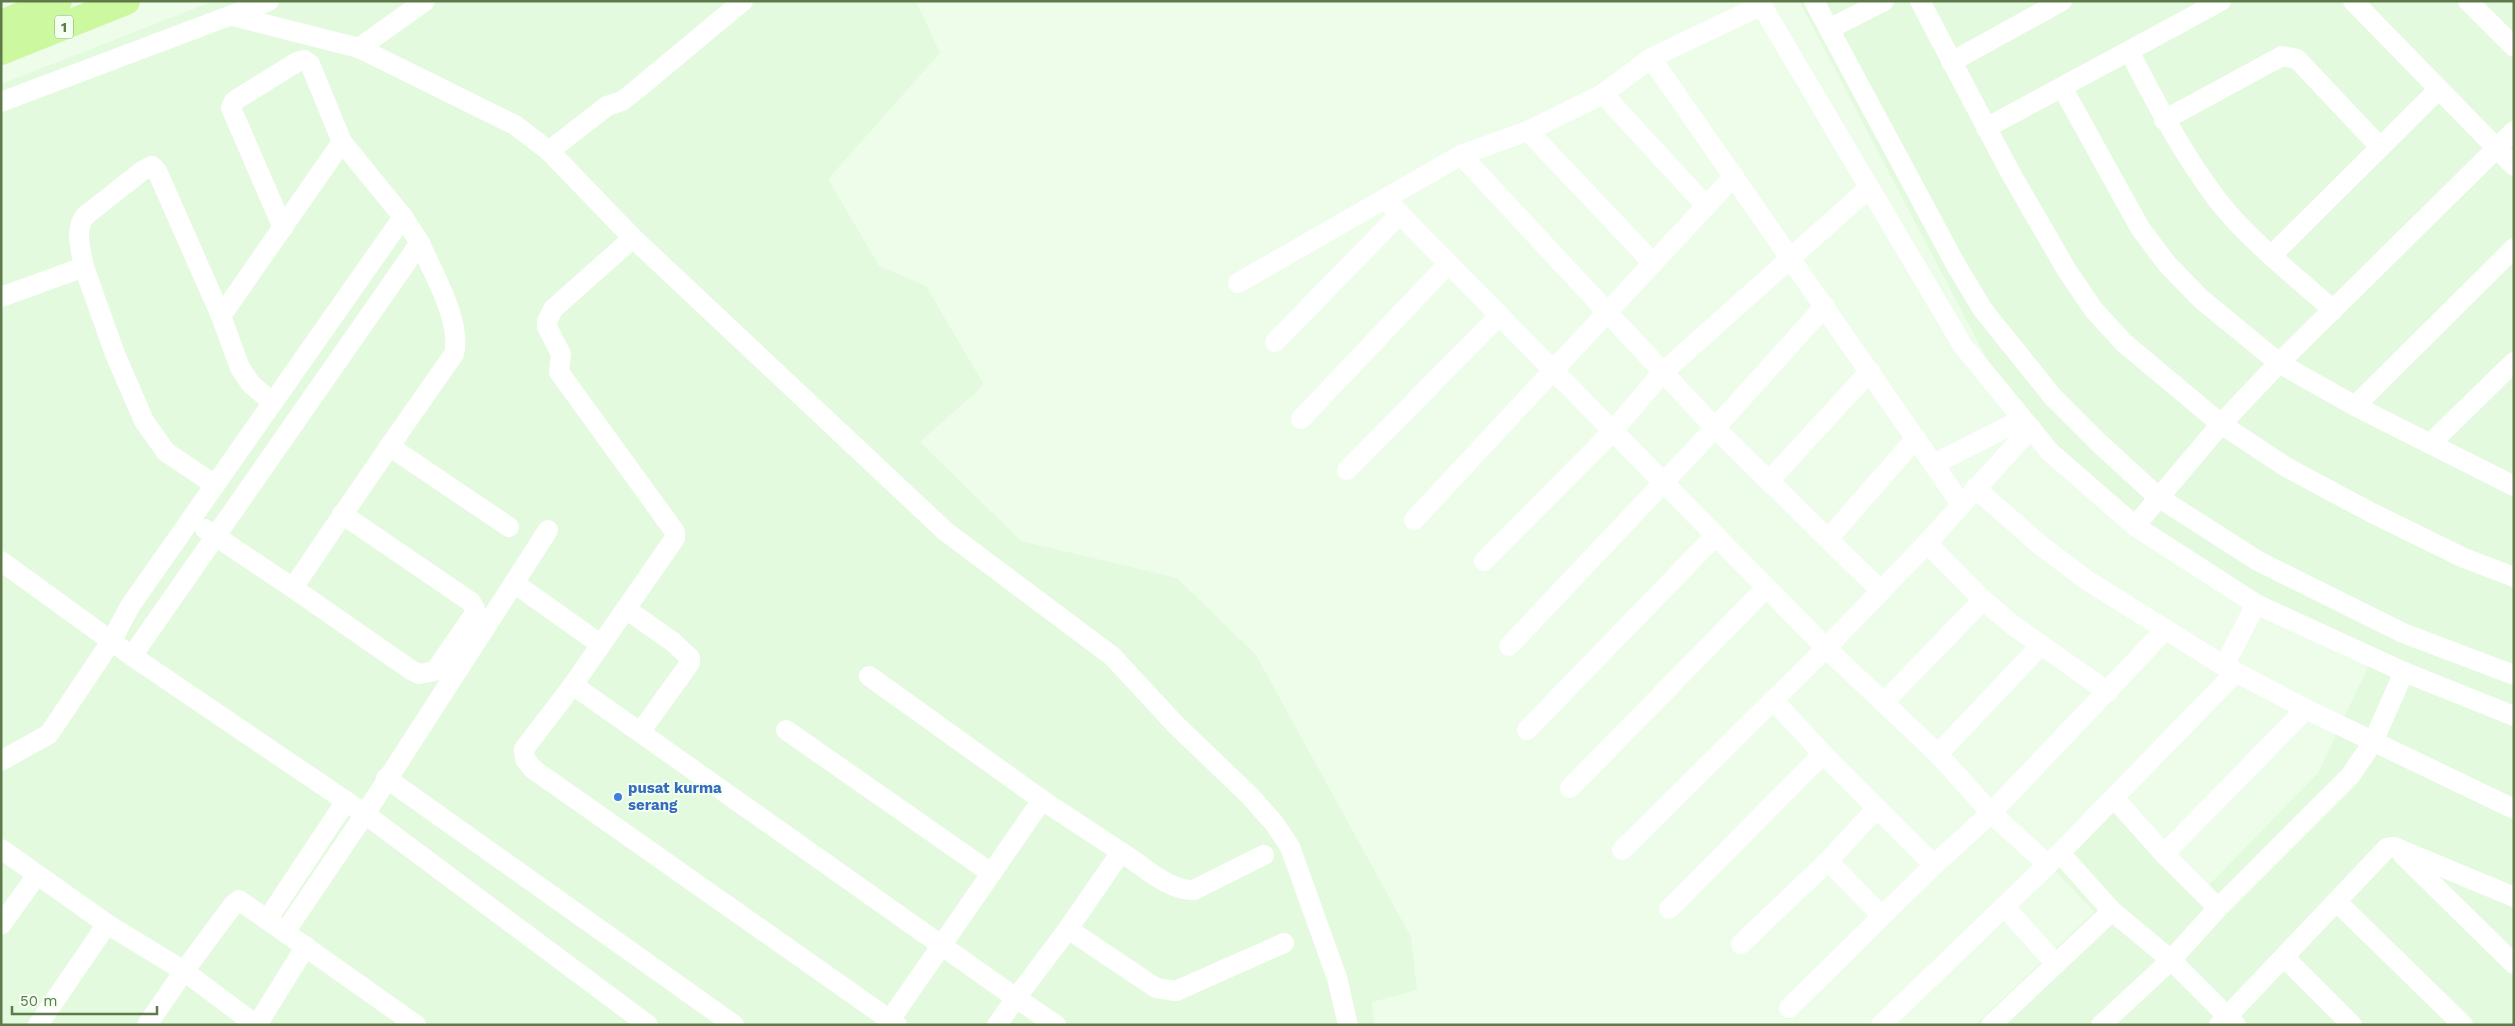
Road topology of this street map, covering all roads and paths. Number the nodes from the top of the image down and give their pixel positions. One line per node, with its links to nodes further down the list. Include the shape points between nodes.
1 (58, 1): 15 (highway, 1)
2 (126, 1): 20 (highway, 1)
3 (269, 1): 14 (street)
4 (425, 1): 18 (street)
5 (743, 1): 34 (street, via 622,102 607,106)
6 (1814, 1): 16 (street)
7 (1884, 1): 16 (street)
8 (1920, 1): 22 (street)
9 (2062, 1): 22 (street)
10 (2221, 1): 19 (street)
11 (2352, 1): 24 (street)
12 (2468, 1): 17 (street)
13 (1760, 3): 21 (street); 38 (street)
14 (233, 16): 18 (street); 26 (street)
15 (1, 24)
16 (1829, 29): 80 (street, via 1983,310 2052,397)
17 (2514, 47)
18 (359, 48): 34 (street, via 515,125)
19 (2129, 51): 23 (street); 27 (street)
20 (1, 52)
21 (1651, 58): 25 (street); 37 (street)
22 (1951, 62): 28 (street)
23 (2062, 87): 28 (street); 60 (street, via 2140,228 2167,264 2201,299)
24 (2438, 89): 32 (street); 33 (street)
25 (1603, 94): 29 (street); 40 (street)
26 (1, 102)
27 (2164, 120): 32 (street, via 2282,56 2290,56 2297,59); 48 (street, via 2220,202)
28 (1986, 128): 67 (street, via 2066,269 2093,309 2124,343)
29 (1528, 131): 35 (street); 49 (street)
30 (2514, 132): 33 (street)
31 (342, 142): 42 (street); 43 (street); 43 (street, via 310,64 304,60 234,101 233,115)
32 (2380, 148): 48 (street)
33 (2496, 148): 36 (street); 55 (street)
34 (549, 151): 44 (street)
35 (1461, 155): 39 (street); 62 (street)
36 (2514, 166)
37 (1734, 176): 40 (street); 47 (street)
38 (1869, 188): 47 (street); 66 (street, via 1964,346)
39 (1386, 199): 41 (street); 52 (street)
40 (1706, 206): 49 (street)
41 (1400, 214): 50 (street); 58 (street)
42 (403, 217): 45 (street); 63 (street)
43 (283, 228): 56 (street)
44 (633, 238): 101 (street, via 553,309 547,322 561,354 558,369 562,377 675,532 672,543); 179 (street, via 945,531 1112,656 1176,725 1249,795 1274,823 1294,854 1337,978)
45 (420, 243): 72 (street, via 452,319 457,342 454,354); 88 (street)
46 (2514, 248): 64 (street)
47 (1791, 256): 54 (street); 62 (street)
48 (2272, 256): 55 (street)
49 (1653, 263): 83 (street)
50 (1448, 264): 57 (street); 65 (street)
51 (84, 267): 53 (street); 56 (street, via 78,231 80,222 152,166); 78 (street, via 115,354 148,428 166,452)
52 (1238, 284)
53 (1, 297)
54 (1825, 306): 61 (street); 68 (street)
55 (2333, 310): 60 (street)
56 (220, 316): 63 (street, via 240,368 251,384)
57 (1499, 316): 69 (street); 74 (street)
58 (1276, 342)
59 (2514, 362): 71 (street)
60 (2279, 363): 64 (street); 67 (street)
61 (1870, 371): 70 (street); 75 (street)
62 (1662, 373): 68 (street); 69 (street)
63 (273, 403): 78 (street)
64 (2355, 406): 71 (street)
65 (1301, 419)
66 (2027, 424): 73 (street); 79 (street); 85 (street, via 2067,469)
67 (2221, 424): 80 (street); 94 (street, via 2286,467 2372,513 2464,558)
68 (1715, 428): 75 (street); 76 (street)
69 (1612, 432): 76 (street); 92 (street)
70 (1916, 438): 73 (street); 90 (street)
71 (2430, 444): 77 (street)
72 (389, 446): 82 (street); 86 (street)
73 (1934, 464): 81 (street)
74 (1347, 470)
75 (1770, 480): 90 (street)
76 (1663, 483): 89 (street); 105 (street)
77 (2513, 484)
78 (215, 485): 84 (street)
79 (1975, 488): 81 (street); 102 (street, via 2039,544)
80 (2156, 500): 85 (street); 111 (street, via 2258,561 2403,633)
81 (1961, 504): 91 (street)
82 (342, 514): 96 (street); 96 (street, via 471,602 475,609 473,616 435,671 419,674)
83 (1414, 520)
84 (192, 521): 88 (street); 103 (street, via 130,606)
85 (2138, 523): 100 (street)
86 (509, 527)
87 (548, 530): 95 (street)
88 (215, 535): 96 (street); 108 (street)
89 (1715, 536): 97 (street); 120 (street)
90 (1828, 538): 98 (street)
91 (1927, 543): 98 (street); 99 (street)
92 (1484, 561)
93 (1, 562): 103 (street)
94 (2514, 577)
95 (514, 583): 104 (street); 126 (street)
96 (293, 588)
97 (1766, 588): 107 (street); 127 (street)
98 (1881, 591): 107 (street)
99 (1983, 600): 106 (street); 116 (street)
100 (2256, 604): 109 (street); 110 (street)
101 (626, 609): 104 (street); 121 (street, via 690,658 690,663)
102 (2165, 630): 109 (street); 114 (street)
103 (112, 640): 108 (street); 125 (street, via 49,734)
104 (600, 644): 113 (street)
105 (1509, 646)
106 (2040, 646): 114 (street); 124 (street)
107 (1826, 648): 115 (street); 116 (street)
108 (132, 656): 130 (street)
109 (2229, 669): 117 (street); 128 (street)
110 (2404, 672): 118 (street); 122 (street)
111 (2514, 675)
112 (869, 676): 129 (street)
113 (573, 685): 121 (street); 169 (street, via 524,749 525,759 533,769)
114 (2108, 692): 133 (street)
115 (1772, 700): 123 (street); 137 (street)
116 (1884, 702): 124 (street)
117 (2306, 709): 122 (street); 140 (street)
118 (2514, 716)
119 (786, 730): 144 (street)
120 (1526, 730)
121 (642, 731): 161 (street)
122 (2373, 742): 132 (street); 149 (street, via 2350,776)
123 (1823, 754): 131 (street); 150 (street)
124 (1938, 754): 133 (street)
125 (1, 761)
126 (386, 778): 134 (street); 176 (street)
127 (1570, 788)
128 (2114, 798): 140 (street); 141 (street)
129 (1042, 800): 138 (street); 144 (street)
130 (346, 801): 134 (street); 153 (street)
131 (1877, 808): 142 (street); 143 (street)
132 (2514, 809)
133 (1991, 813): 141 (street); 143 (street)
134 (365, 814): 157 (street); 175 (street)
135 (2396, 848): 146 (street); 147 (street, via 2385,849); 165 (street)
136 (1, 849): 145 (street)
137 (1622, 850)
138 (1121, 852): 139 (street, via 1175,887 1188,890 1194,890); 156 (street)
139 (1264, 854)
140 (2164, 854): 149 (street)
141 (2053, 859): 148 (street); 151 (street)
142 (1828, 861): 152 (street); 159 (street)
143 (1934, 865): 152 (street)
144 (991, 872): 161 (street)
145 (37, 875): 154 (street); 155 (street)
146 (2514, 897)
147 (2337, 902): 162 (street); 184 (street)
148 (2004, 906): 164 (street); 180 (street)
149 (2218, 908): 163 (street)
150 (1669, 909)
151 (2112, 911): 163 (street); 164 (street)
152 (1882, 916): 168 (street)
153 (267, 920): 157 (street); 166 (street, via 242,901 236,902)
154 (107, 924): 166 (street); 171 (street)
155 (1, 925)
156 (1068, 929): 158 (street, via 1164,991 1176,991); 167 (street)
157 (284, 932): 160 (street)
158 (1284, 943)
159 (1742, 944)
160 (306, 946): 173 (street); 174 (street)
161 (941, 946): 167 (street); 169 (street)
162 (2285, 958): 170 (street); 183 (street)
163 (2171, 960): 170 (street); 182 (street)
164 (2056, 964): 181 (street)
165 (2514, 964)
166 (184, 971): 172 (street); 173 (street)
167 (1016, 998): 177 (street); 178 (street)
168 (1790, 1008)
169 (893, 1022)
170 (2228, 1022)
171 (38, 1025)
172 (147, 1025)
173 (256, 1025)
174 (416, 1025)
175 (648, 1025)
176 (734, 1025)
177 (997, 1025)
178 (1056, 1025)
179 (1348, 1025)
180 (1881, 1025)
181 (1991, 1025)
182 (2101, 1025)
183 (2352, 1025)
184 (2463, 1025)

